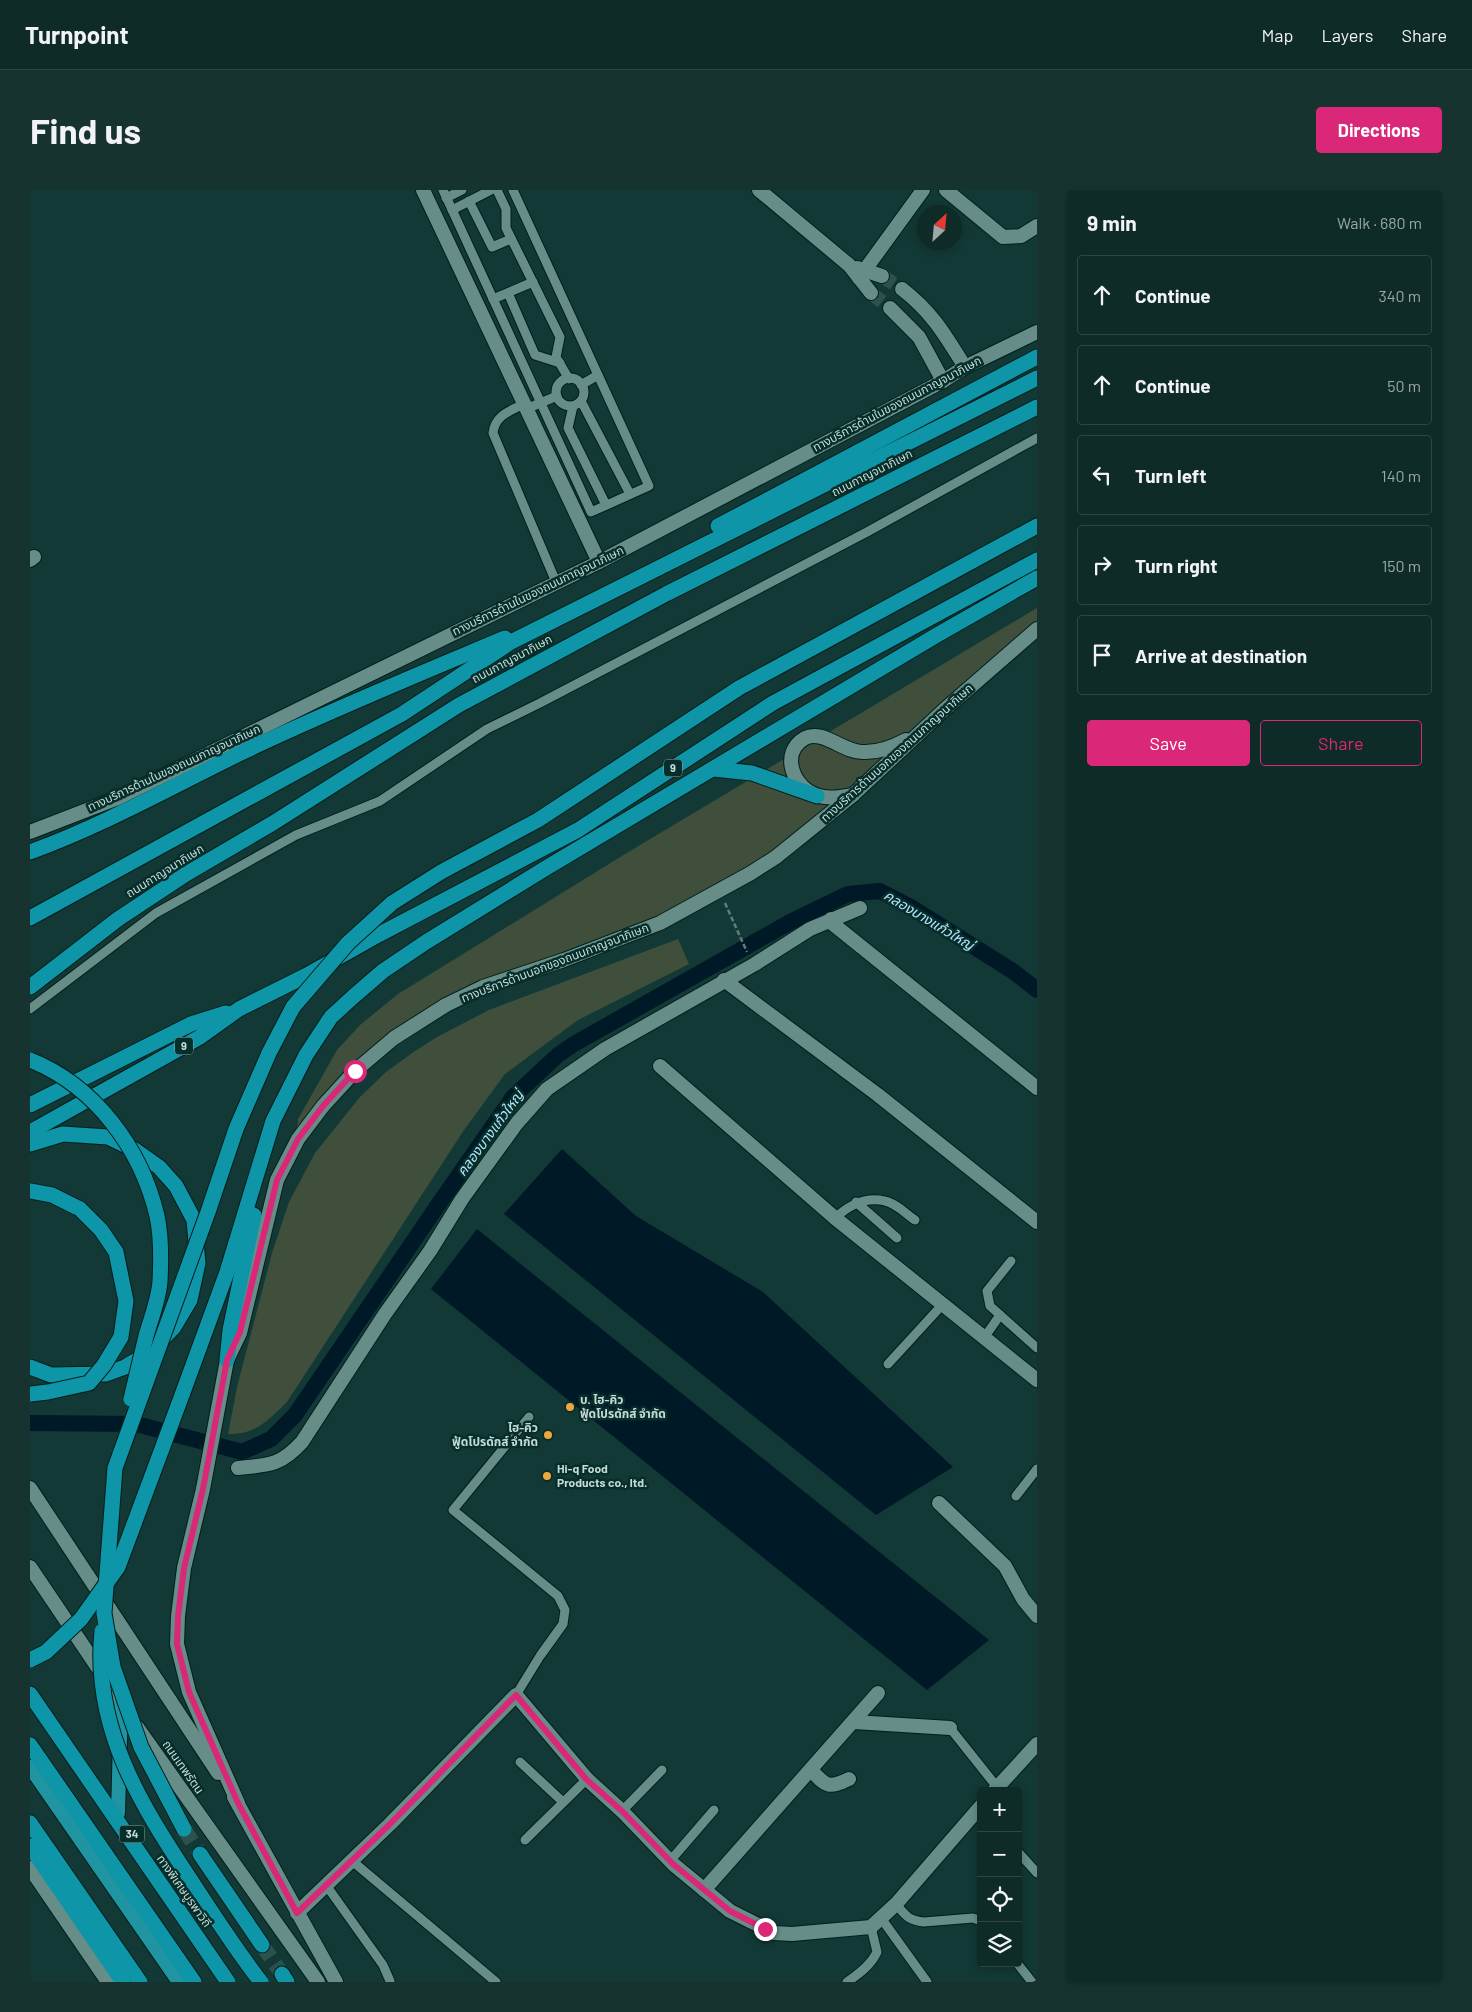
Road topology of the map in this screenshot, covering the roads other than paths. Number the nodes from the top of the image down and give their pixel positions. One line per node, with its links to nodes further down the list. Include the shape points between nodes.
1 (423, 190): 34 (street)
2 (462, 190): 9 (lane)
3 (491, 190): 10 (lane)
4 (497, 190): 13 (lane, via 506,209 506,228)
5 (513, 190): 26 (lane)
6 (758, 190): 14 (street)
7 (923, 190): 14 (street)
8 (946, 190): 12 (street, via 1003,237 1021,236)
9 (445, 194): 11 (lane)
10 (469, 201): 11 (lane); 13 (lane, via 492,247)
11 (452, 210): 20 (lane)
12 (1037, 226)
13 (511, 238): 16 (lane)
14 (862, 274): 15 (street); 19 (street)
15 (882, 276)
16 (532, 282): 18 (lane); 24 (lane, via 560,337 556,357)
17 (902, 289): 25 (street, via 939,324)
18 (508, 293): 20 (lane); 24 (lane, via 535,355)
19 (871, 293)
20 (493, 299): 32 (lane)
21 (890, 308): 29 (street, via 919,337)
22 (1037, 332): 25 (street, ทางบริการด้านในของถนนกาญจนาภิเษก)
23 (1037, 357): 51 (highway, via 505,638 351,703 70,838)
24 (560, 363): 27 (lane)
25 (965, 368): 29 (street, ทางบริการด้านในของถนนกาญจนาภิเษก)
26 (598, 375): 30 (lane); 37 (lane, via 648,486)
27 (569, 378): 30 (lane); 31 (lane, via 558,385)
28 (1037, 378): 45 (highway, ถนนกาญจนาภิเษก)
29 (943, 381): 41 (street, ทางบริการด้านในของถนนกาญจนาภิเษก)
30 (581, 385): 33 (lane, via 584,392)
31 (557, 396): 32 (lane); 33 (lane, via 564,405)
32 (541, 402): 34 (lane); 38 (lane, via 591,512)
33 (577, 403): 37 (lane); 38 (lane, via 568,428)
34 (525, 406): 41 (street); 43 (lane, via 500,417 493,433)
35 (1037, 407): 57 (highway, ถนนกาญจนาภิเษก, via 666,594 459,705 186,874 118,919)
36 (1037, 438): 58 (lane, via 840,546 487,729 380,801 296,835 156,913)
37 (630, 494): 38 (lane)
38 (606, 505)
39 (1037, 526): 84 (highway, bridge, via 739,688 538,820 441,872 392,903 348,943 293,1007 236,1129)
40 (1037, 560): 59 (highway, 9, via 773,703 578,830)
41 (599, 562): 43 (street, ทางบริการด้านในของถนนกาญจนาภิเษก)
42 (1037, 578): 47 (highway)
43 (556, 582): 50 (street, ทางบริการด้านในของถนนกาญจนาภิเษก, via 118,798)
44 (1037, 629): 46 (street, ทางบริการด้านนอกของถนนกาญจนาภิเษก)
45 (511, 642): 52 (highway, via 413,683 108,826); 54 (highway, ถนนกาญจนาภิเษก, via 402,714)
46 (916, 736): 48 (street, ทางบริการด้านนอกของถนนกาญจนาภิเษก); 49 (street, via 892,747 862,752 842,748 813,735 804,739 792,750 790,766 796,779)
47 (713, 769): 49 (highway, via 752,773); 64 (highway, via 546,868 383,972 331,1017 306,1054)
48 (854, 794): 49 (street, via 838,798); 78 (street, ทางบริการด้านนอกของถนนกาญจนาภิเษก, via 776,857 719,891 660,923 483,987 446,1005 394,1038 355,1071 298,1139 277,1180 240,1332)
49 (817, 796)
50 (30, 832)
51 (30, 852)
52 (30, 859)
53 (860, 908): 55 (street)
54 (30, 918)
55 (831, 919): 56 (street); 62 (street, via 832,924)
56 (724, 980): 71 (street, via 878,1095); 85 (street, via 605,1049 547,1089 517,1123 462,1199 302,1442 278,1462)
57 (30, 987)
58 (30, 1009)
59 (239, 1009): 63 (highway, via 191,1024); 65 (highway, 9, via 200,1037)
60 (30, 1060): 84 (highway, bridge, via 50,1068 102,1108 137,1163 157,1217 160,1282)
61 (660, 1066): 69 (street)
62 (1037, 1088)
63 (30, 1105)
64 (273, 1121): 78 (highway, via 230,1330); 93 (highway, bridge, via 227,1272 118,1567 81,1619 46,1652)
65 (30, 1132)
66 (30, 1144): 80 (highway, bridge, via 63,1134 108,1137 159,1167 176,1186 194,1220 198,1264 190,1300 174,1327 150,1352 106,1374 51,1375)
67 (30, 1190): 82 (highway, bridge, via 52,1195 80,1209 101,1230 116,1252 126,1301 121,1337 89,1383)
68 (856, 1202): 69 (lane); 70 (lane, via 885,1200); 72 (lane)
69 (835, 1218): 74 (street)
70 (915, 1220)
71 (1037, 1222)
72 (897, 1238)
73 (1011, 1261): 75 (lane, via 987,1291 990,1306)
74 (943, 1304): 76 (street); 79 (lane)
75 (1000, 1315): 76 (lane); 77 (lane)
76 (984, 1338): 81 (street)
77 (1037, 1348)
78 (227, 1360): 112 (street, ทางบริการด้านนอกของถนนกาญจนาภิเษก, via 203,1489 184,1568 177,1644 189,1692)
79 (888, 1364)
80 (30, 1368)
81 (1037, 1380)
82 (30, 1394)
83 (529, 1417): 97 (lane, via 453,1510 558,1596 565,1610 559,1632)
84 (115, 1468): 91 (highway, bridge)
85 (238, 1468)
86 (1037, 1469): 88 (lane)
87 (30, 1488): 112 (street)
88 (1016, 1496)
89 (939, 1503): 92 (street, via 1005,1566 1023,1600)
90 (30, 1567): 98 (street, ถนนเทพรัตน)
91 (104, 1612): 118 (highway, bridge, via 113,1667 126,1707 141,1747); 143 (highway, bridge, via 99,1656 102,1690 120,1754 162,1838)
92 (1037, 1616)
93 (30, 1660)
94 (30, 1686): 116 (highway, 34)
95 (878, 1693): 99 (street)
96 (30, 1694): 141 (highway, ทางพิเศษบูรพาวิถี)
97 (516, 1695): 107 (street); 123 (street)
98 (122, 1703): 116 (highway); 144 (street, ถนนเทพรัตน)
99 (854, 1722): 100 (street); 106 (street)
100 (950, 1728): 109 (lane)
101 (1037, 1744): 110 (street)
102 (30, 1746): 140 (highway)
103 (520, 1762): 111 (lane)
104 (30, 1767): 139 (highway)
105 (662, 1770): 115 (lane)
106 (811, 1770): 108 (street, via 831,1786); 128 (street)
107 (586, 1779): 111 (lane); 115 (street)
108 (849, 1779)
109 (994, 1787)
110 (998, 1787)
111 (563, 1802): 119 (lane)
112 (238, 1803): 130 (street)
113 (714, 1810): 124 (lane)
114 (977, 1810): 129 (street)
115 (622, 1811): 124 (street)
116 (118, 1814): 142 (highway, 34)
117 (30, 1823): 138 (highway)
118 (184, 1829)
119 (524, 1840)
120 (30, 1846): 137 (highway)
121 (200, 1854): 134 (highway)
122 (1022, 1856): 126 (lane)
123 (351, 1860): 127 (street); 147 (lane)
124 (670, 1861): 128 (street)
125 (30, 1868): 136 (street)
126 (1037, 1873)
127 (326, 1885): 130 (street); 146 (lane, via 383,1965)
128 (704, 1890): 133 (street, via 730,1911 774,1933)
129 (896, 1904): 131 (street); 132 (lane, via 909,1920)
130 (297, 1913): 145 (street)
131 (881, 1918): 133 (street); 149 (lane)
132 (977, 1920)
133 (870, 1928): 148 (lane, via 877,1952 874,1959)
134 (262, 1945)
135 (1020, 1967): 150 (lane)
136 (108, 1982)
137 (123, 1982)
138 (140, 1982)
139 (179, 1982)
140 (194, 1982)
141 (228, 1982)
142 (234, 1982)
143 (260, 1982)
144 (318, 1982)
145 (336, 1982)
146 (389, 1982)
147 (496, 1982)
148 (847, 1982)
149 (927, 1982)
150 (1032, 1982)

